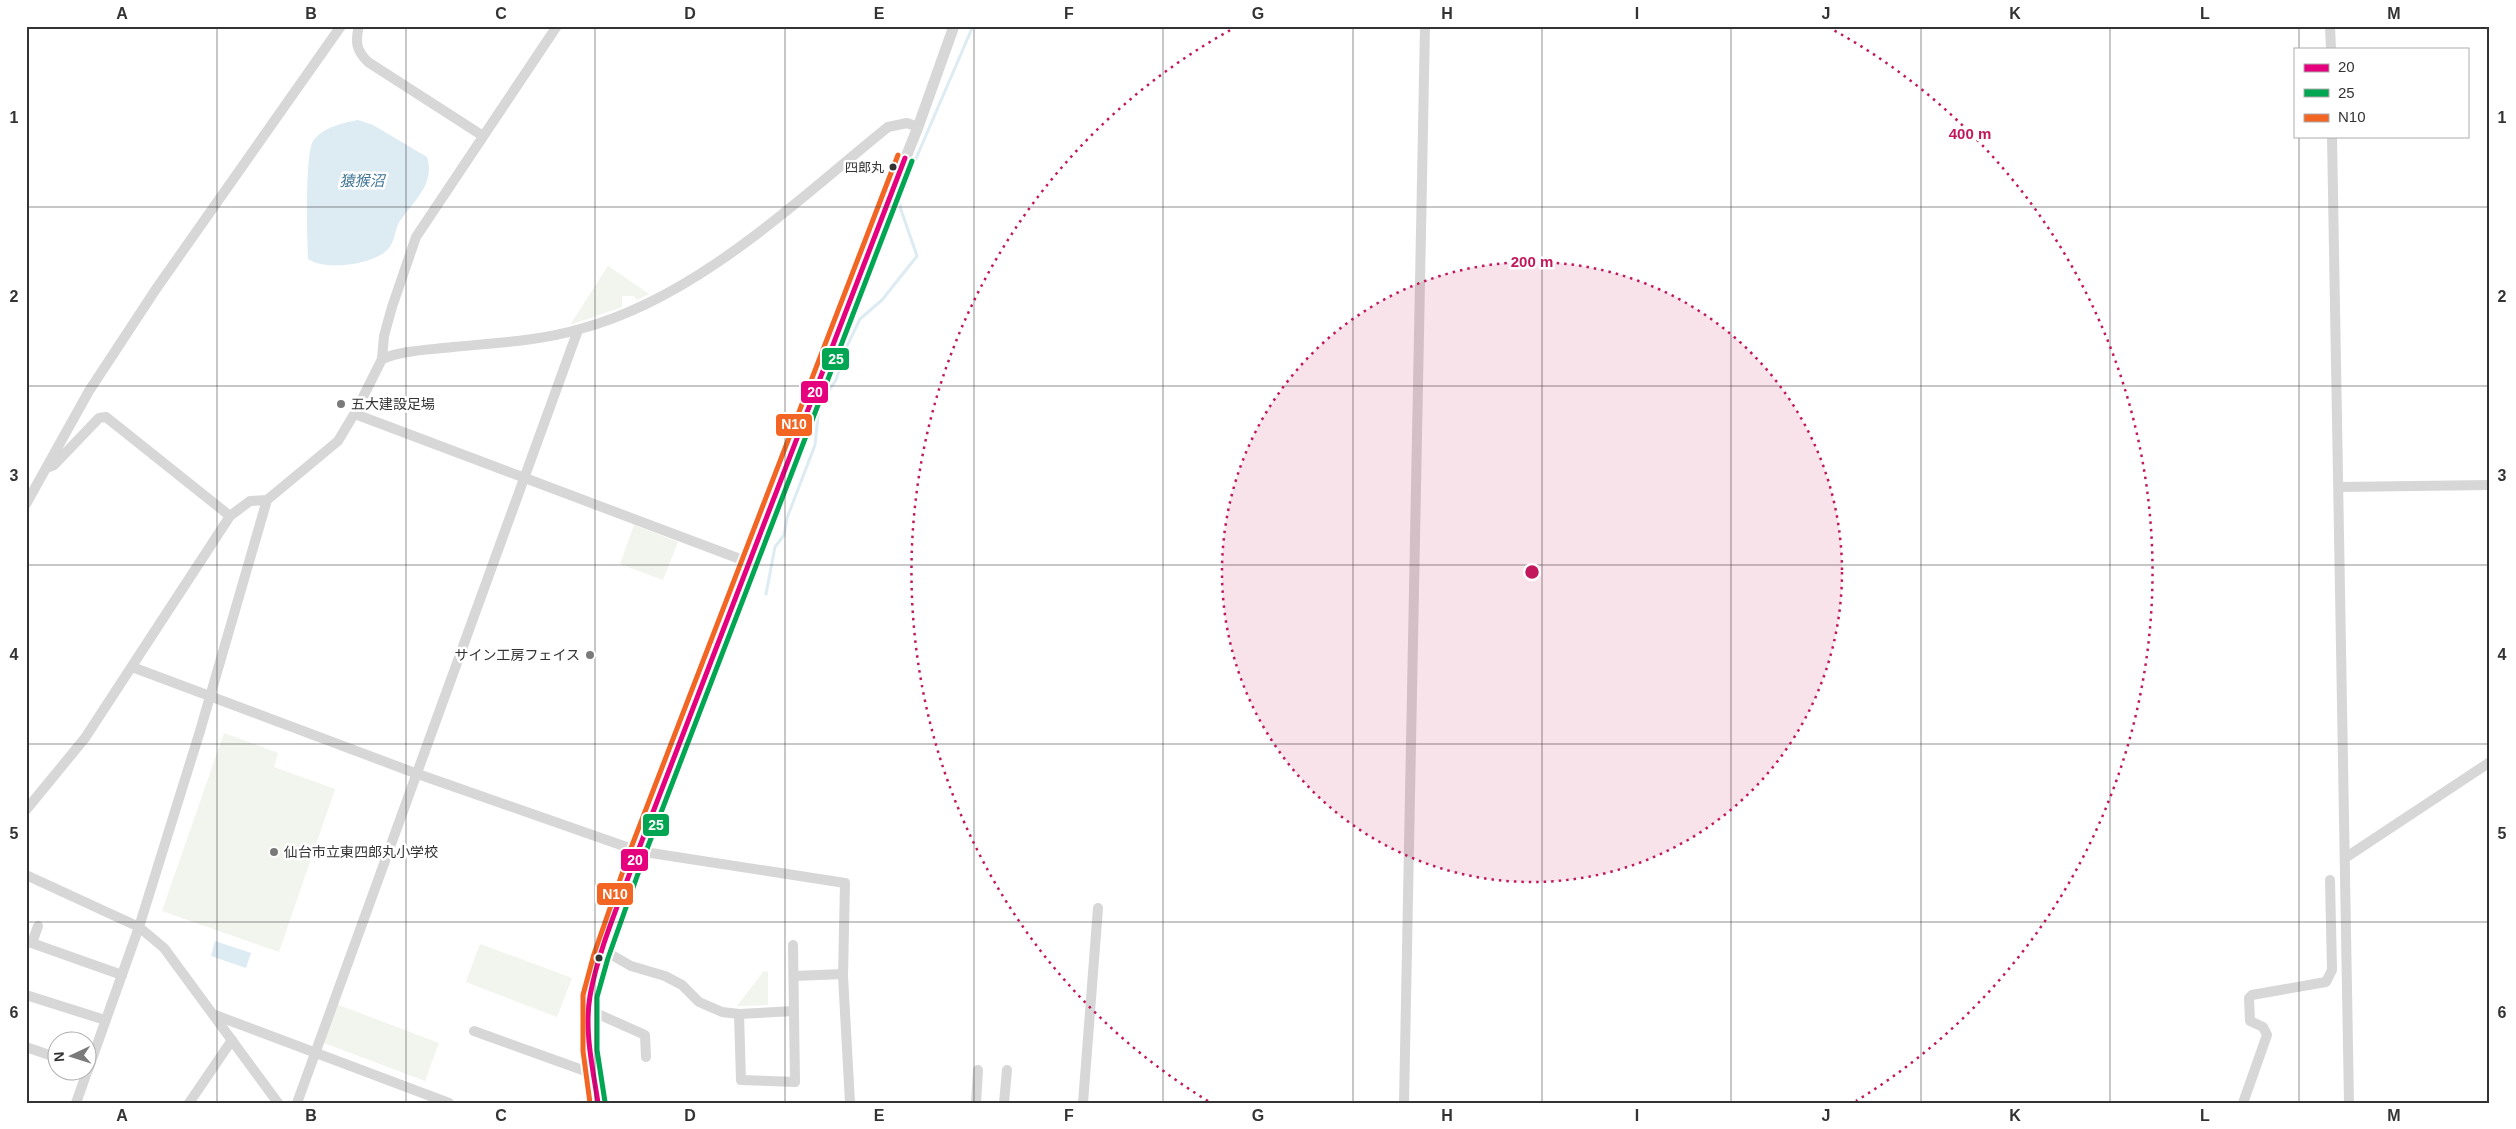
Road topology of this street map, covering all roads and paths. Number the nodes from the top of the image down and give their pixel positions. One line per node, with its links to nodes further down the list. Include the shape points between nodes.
1 (341, 26): 14 (street, via 156,289 89,391)
2 (359, 26): 9 (street, via 356,46 368,62)
3 (556, 26): 9 (street)
4 (954, 26): 8 (street)
5 (1425, 26): 67 (street)
6 (2330, 26): 7 (street)
7 (2330, 48)
8 (918, 127): 11 (street, via 907,123 888,127 786,210 697,275 630,312); 21 (street)
9 (483, 136): 12 (street, via 416,237 392,307)
10 (2332, 138): 17 (street)
11 (578, 330): 12 (street, via 411,351); 15 (street)
12 (382, 359): 13 (street)
13 (355, 414): 15 (street); 18 (street, via 338,441)
14 (47, 467): 19 (street); 20 (street, via 54,465 99,418 106,417)
15 (524, 479): 21 (street); 25 (street)
16 (2490, 485): 17 (street)
17 (2339, 487): 28 (street)
18 (267, 500): 20 (street, via 250,501); 23 (street)
19 (26, 504)
20 (230, 516): 22 (street)
21 (748, 562): 27 (street)
22 (132, 667): 23 (street); 26 (street, via 85,738)
23 (209, 697): 25 (street); 33 (street)
24 (2490, 762): 28 (street)
25 (415, 773): 27 (street); 50 (street)
26 (26, 810)
27 (638, 851): 36 (street); 37 (street, via 845,883)
28 (2346, 858): 69 (street)
29 (26, 875): 33 (street)
30 (2330, 880): 68 (street, via 2330,978 2326,982 2249,998 2250,1021 2263,1027 2267,1035)
31 (1098, 908): 66 (street)
32 (38, 926): 34 (street)
33 (139, 927): 38 (street); 44 (street, via 164,948)
34 (29, 942): 38 (street)
35 (793, 945): 39 (street)
36 (603, 950): 41 (street); 43 (street, via 631,966 682,985 699,1002 722,1012)
37 (843, 974): 39 (street); 63 (street)
38 (122, 975): 45 (street)
39 (794, 976): 42 (street)
40 (26, 995): 45 (street)
41 (589, 1010): 52 (street, via 645,1034); 55 (street)
42 (794, 1011): 43 (street); 43 (street, via 795,1082 741,1080)
43 (739, 1014)
44 (214, 1015): 47 (street); 50 (street)
45 (105, 1020): 48 (street)
46 (474, 1031): 55 (street)
47 (232, 1040): 57 (street); 59 (street)
48 (98, 1041)
49 (26, 1047): 51 (street)
50 (314, 1052): 60 (street); 61 (street)
51 (48, 1055)
52 (646, 1058)
53 (978, 1070): 64 (street)
54 (1007, 1070): 65 (street)
55 (593, 1072): 62 (street)
56 (84, 1082): 58 (street)
57 (272, 1100)
58 (76, 1103)
59 (189, 1103)
60 (296, 1103)
61 (449, 1103)
62 (598, 1103)
63 (850, 1103)
64 (976, 1103)
65 (1004, 1103)
66 (1082, 1103)
67 (1404, 1103)
68 (2243, 1103)
69 (2349, 1103)

